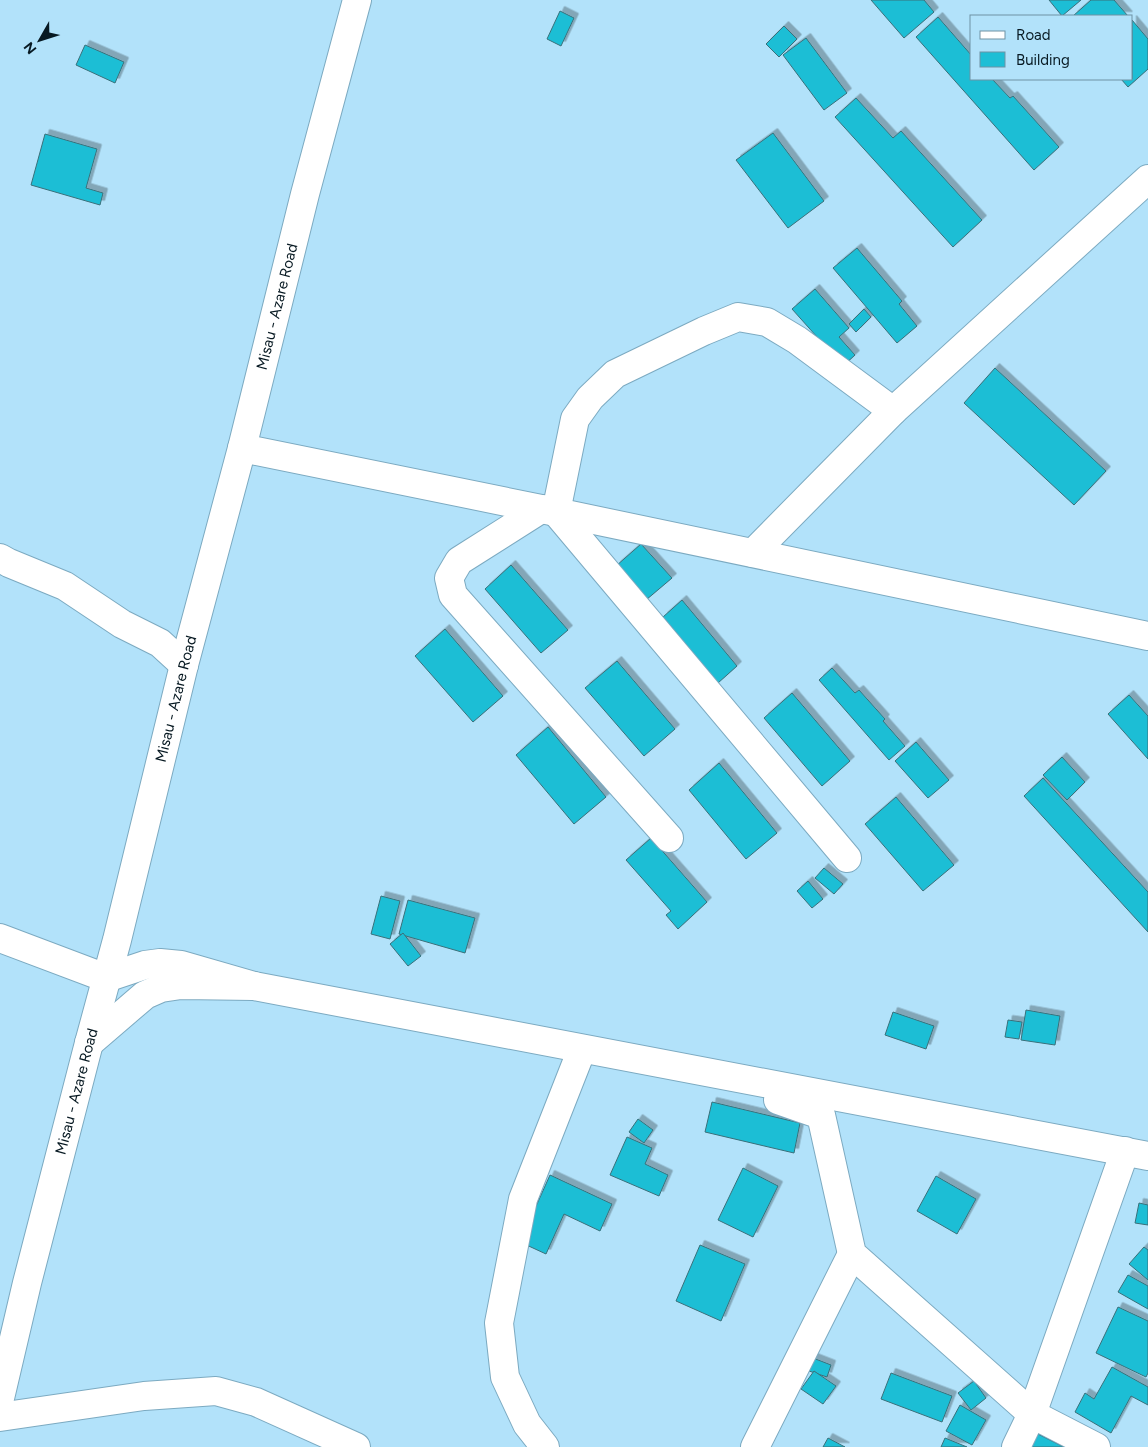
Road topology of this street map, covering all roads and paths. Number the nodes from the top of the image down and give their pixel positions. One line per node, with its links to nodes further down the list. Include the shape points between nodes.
1 (357, 0): 4 (street, Misau - Azare Road)
2 (1148, 179): 3 (street)
3 (893, 411): 5 (street, via 768,322 738,317 704,330 615,374 590,398 576,419); 6 (street)
4 (242, 448): 5 (street); 9 (street, Misau - Azare Road)
5 (548, 510): 6 (street); 10 (street, via 459,561 449,578 453,595); 11 (street)
6 (753, 553): 8 (street)
7 (0, 558): 9 (street, via 65,586 122,624 160,643)
8 (1148, 636)
9 (184, 665): 13 (street, Misau - Azare Road)
10 (669, 838)
11 (847, 858)
12 (0, 938): 13 (street)
13 (106, 978): 14 (street, via 145,965 160,964 181,966); 15 (street, Misau - Azare Road)
14 (254, 986): 15 (street, via 181,985 161,988 145,995); 16 (street)
15 (88, 1043): 20 (street, Misau - Azare Road)
16 (582, 1049): 17 (street); 24 (street, via 523,1199 499,1323 505,1377 527,1424)
17 (690, 1070): 18 (street); 19 (street, via 820,1115)
18 (1136, 1153): 21 (street)
19 (852, 1254): 21 (street); 25 (street)
20 (0, 1398)
21 (1032, 1414): 26 (street); 27 (street)
22 (0, 1417): 23 (street, via 144,1396 216,1391 256,1402)
23 (356, 1447)
24 (545, 1447)
25 (755, 1447)
26 (1016, 1447)
27 (1096, 1447)

